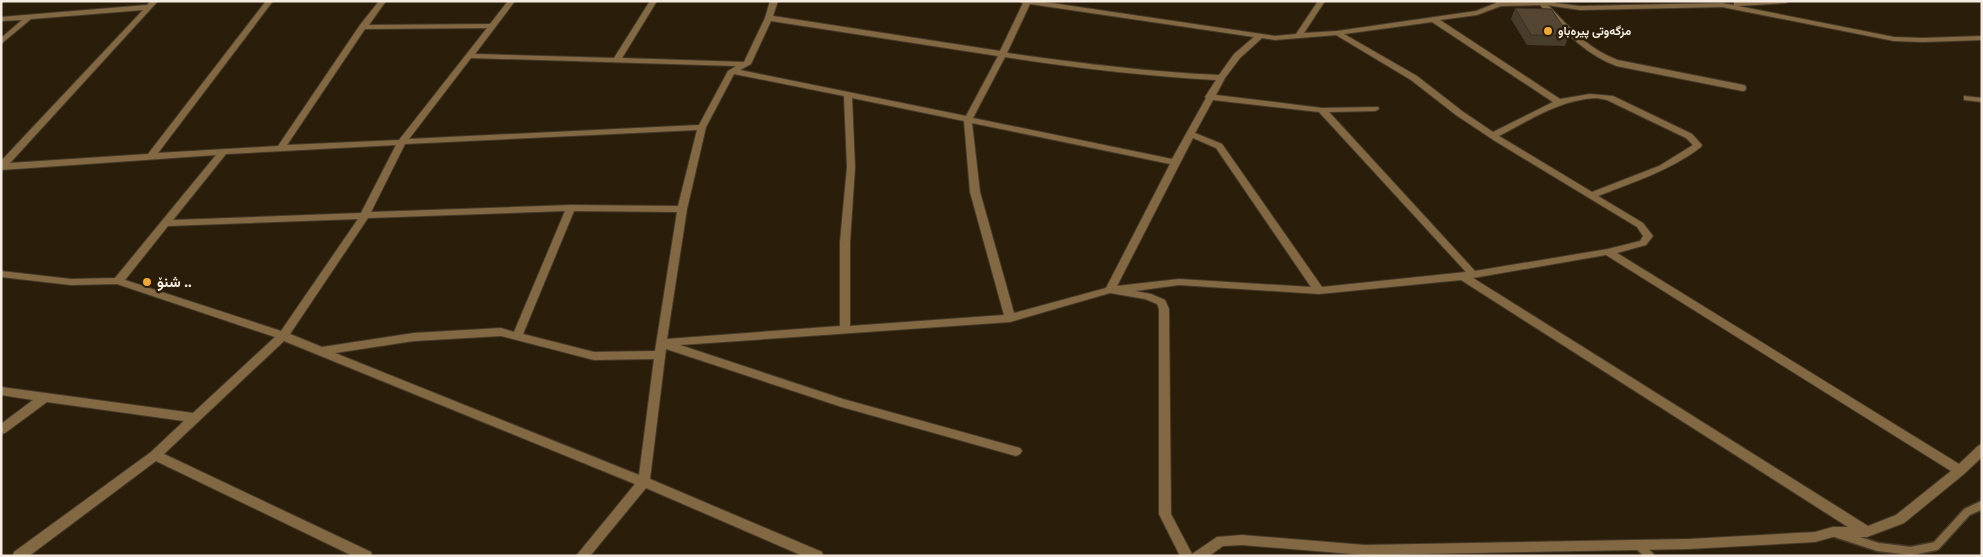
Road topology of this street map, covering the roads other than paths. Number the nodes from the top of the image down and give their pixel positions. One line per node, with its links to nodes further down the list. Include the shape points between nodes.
1 (270, 1): 45 (street)
2 (383, 1): 18 (street)
3 (512, 1): 17 (street)
4 (654, 1): 26 (street)
5 (774, 1): 14 (street)
6 (1322, 1): 21 (street)
7 (1786, 1): 11 (street)
8 (1025, 2): 20 (street); 24 (street)
9 (1499, 3): 10 (street); 16 (street, via 1477,13)
10 (1548, 3): 11 (street, via 1580,8); 30 (lane, via 1586,48 1600,58)
11 (1721, 3): 22 (street, via 1894,39)
12 (152, 4): 13 (street); 47 (street)
13 (29, 17): 15 (street); 23 (street)
14 (769, 18): 24 (street); 27 (street)
15 (1, 19)
16 (1433, 20): 19 (street); 35 (street)
17 (492, 26): 18 (street); 25 (street)
18 (363, 27): 43 (street)
19 (1337, 34): 21 (street); 41 (street, via 1414,78)
20 (1260, 36): 21 (street); 29 (street, via 1237,56)
21 (1298, 36)
22 (1982, 38)
23 (1, 42)
24 (1003, 53): 29 (street, via 1066,64); 38 (street)
25 (468, 56): 26 (street); 42 (street)
26 (616, 60): 27 (street)
27 (747, 64): 28 (street)
28 (732, 71): 31 (street); 39 (street)
29 (1221, 78): 32 (street)
30 (1743, 88)
31 (848, 95): 38 (street); 60 (street, via 851,167 845,242)
32 (1209, 97): 37 (street); 40 (street)
33 (1968, 98): 34 (street)
34 (1982, 100)
35 (1559, 102): 41 (street); 48 (street, via 1588,95 1623,102 1689,136 1698,145 1664,165)
36 (1376, 109): 37 (street)
37 (1322, 110): 55 (street)
38 (968, 120): 46 (street); 59 (street, via 975,192)
39 (702, 127): 42 (street); 50 (street)
40 (1191, 134): 46 (street); 58 (street, via 1219,146)
41 (1493, 135): 48 (street)
42 (402, 142): 43 (street); 51 (street)
43 (281, 148): 44 (street)
44 (224, 151): 45 (street); 52 (street)
45 (151, 156): 47 (street)
46 (1175, 162): 57 (street)
47 (2, 166)
48 (1592, 195): 53 (street, via 1640,226 1648,236 1643,243)
49 (571, 208): 50 (street); 51 (street); 62 (street)
50 (682, 209): 63 (street)
51 (364, 217): 52 (street); 61 (street)
52 (167, 223): 56 (street)
53 (1608, 252): 55 (street); 73 (street)
54 (1, 274): 56 (street, via 71,282)
55 (1467, 275): 58 (street); 77 (street)
56 (118, 281): 61 (street)
57 (1110, 290): 58 (street, via 1178,282); 59 (street); 84 (street, via 1147,296 1161,302 1164,310 1165,514)
58 (1319, 290)
59 (1010, 318): 60 (street)
60 (845, 331): 63 (street)
61 (283, 336): 64 (street); 68 (street)
62 (517, 336): 64 (street, via 501,332 414,337); 65 (street, via 594,356)
63 (662, 343): 65 (street); 71 (street, via 842,403)
64 (322, 351): 74 (street)
65 (660, 356): 74 (street)
66 (1, 391): 67 (street)
67 (46, 396): 68 (street); 69 (street)
68 (195, 418): 72 (street)
69 (1, 430)
70 (1982, 449): 73 (street)
71 (1016, 451)
72 (155, 455): 80 (street); 81 (street)
73 (1960, 471): 77 (street, via 1900,519)
74 (644, 482): 82 (street); 83 (street)
75 (1982, 505): 76 (lane, via 1967,512 1936,546 1911,551 1878,547)
76 (1833, 532): 77 (street); 78 (street, via 1815,537)
77 (1867, 532)
78 (1638, 545): 79 (street); 86 (lane)
79 (1366, 553): 85 (street, via 1242,540 1221,541)
80 (19, 556)
81 (366, 556)
82 (582, 556)
83 (816, 556)
84 (1187, 556)
85 (1198, 556)
86 (1650, 556)

